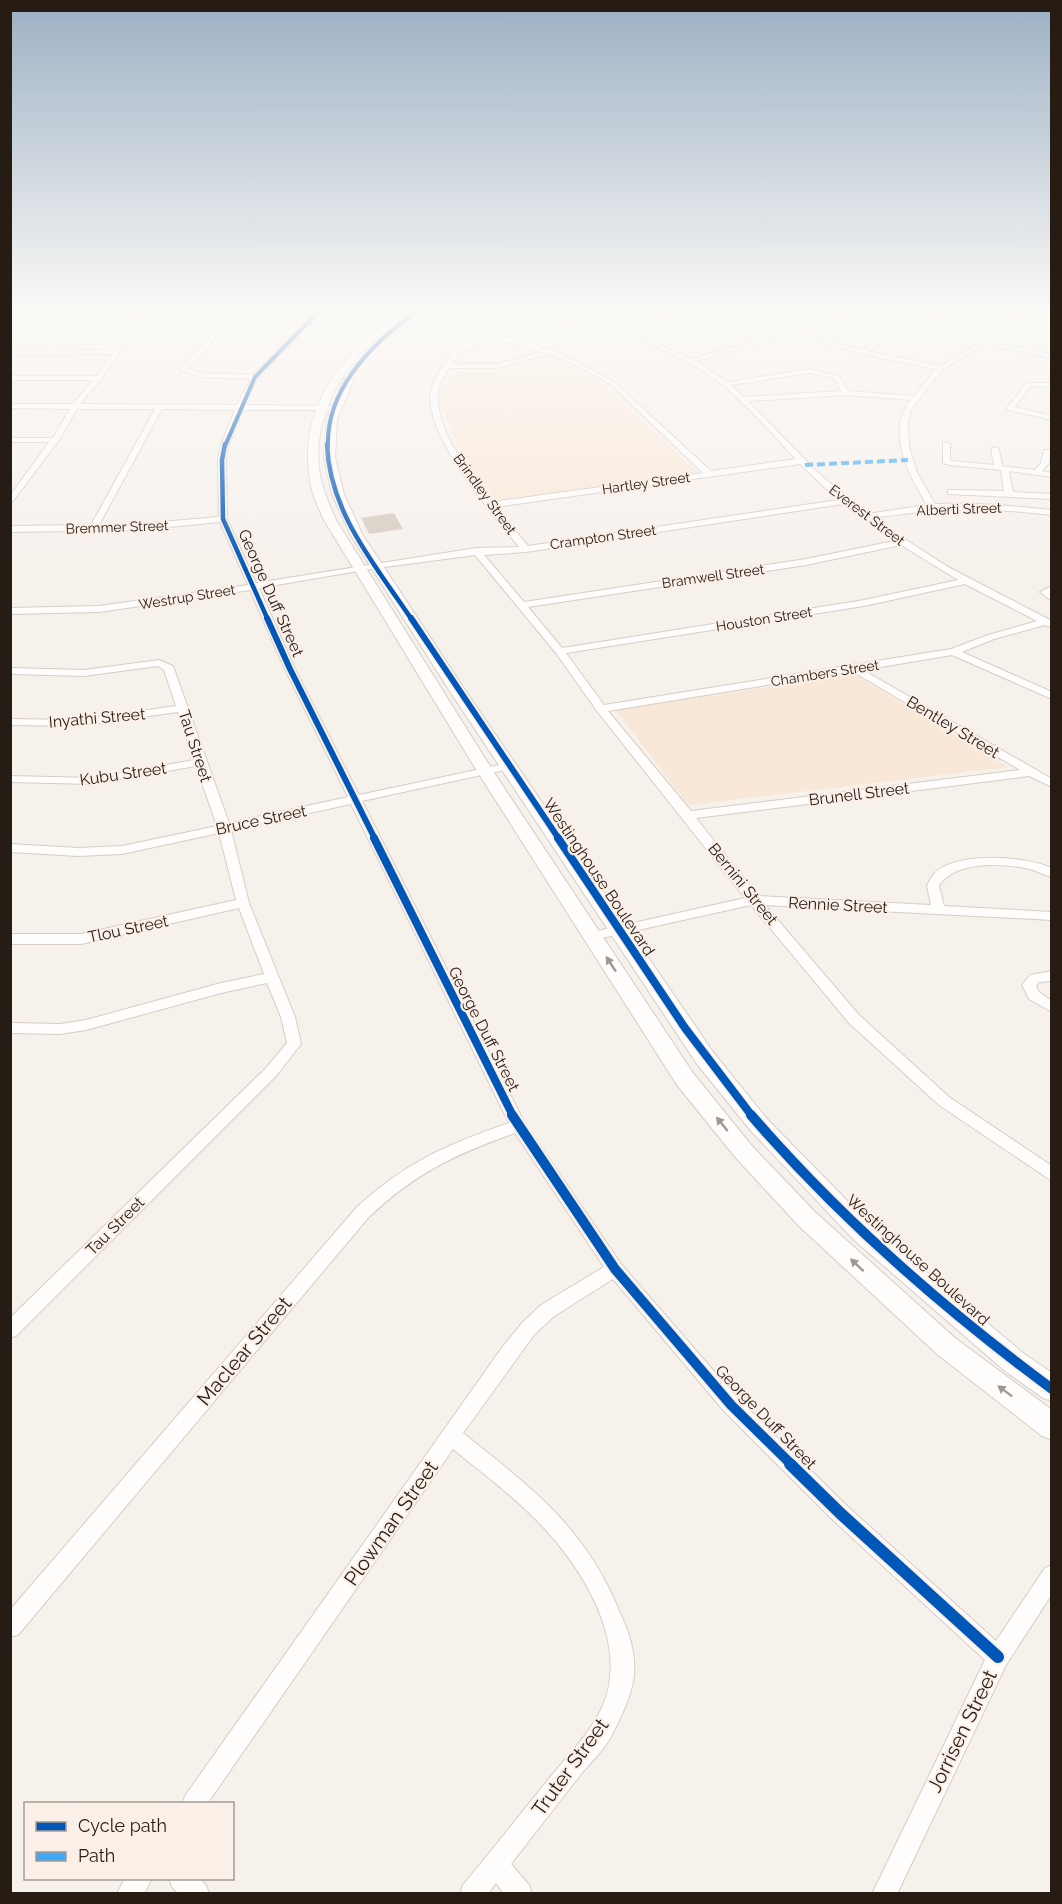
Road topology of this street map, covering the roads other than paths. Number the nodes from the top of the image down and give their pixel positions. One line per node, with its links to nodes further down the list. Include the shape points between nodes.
1 (84, 396): 14 (street)
2 (245, 396): 16 (street, George Duff Street)
3 (330, 396): 17 (street, Westinghouse Boulevard)
4 (337, 396): 17 (street, Westinghouse Boulevard)
5 (434, 396): 34 (street, Brindley Street, via 440,427)
6 (626, 396): 27 (street)
7 (738, 396): 12 (street, Everest Street)
8 (796, 396): 12 (street)
9 (885, 396): 11 (street)
10 (1020, 396): 18 (street, via 1011,408)
11 (915, 398): 35 (street, via 905,415 904,448 912,472)
12 (741, 399): 24 (street, Everest Street)
13 (10, 406): 14 (street)
14 (75, 406): 15 (street); 20 (street)
15 (160, 406): 16 (street); 40 (street)
16 (240, 407): 17 (street); 38 (street, George Duff Street, via 222,460)
17 (328, 408): 44 (street, Westinghouse Boulevard, via 313,438 316,485 330,520)
18 (1052, 418)
19 (10, 440): 20 (street)
20 (55, 440): 33 (street)
21 (946, 444): 25 (street, via 948,463)
22 (995, 449): 25 (street)
23 (1047, 452): 26 (street, via 1045,463)
24 (801, 461): 27 (street, Hartley Street); 32 (street, Everest Street)
25 (1001, 468): 26 (street); 30 (street)
26 (1037, 472): 28 (street)
27 (709, 474): 34 (street, Hartley Street)
28 (1052, 475)
29 (951, 492): 30 (street)
30 (1009, 494): 31 (street)
31 (1052, 497)
32 (845, 501): 37 (street, Everest Street); 42 (street, Crampton Street)
33 (10, 503)
34 (491, 506): 42 (street, Brindley Street)
35 (932, 507): 36 (street, Alberti Street); 37 (street, Alberti Street)
36 (1052, 513)
37 (867, 516): 41 (street, Everest Street)
38 (223, 519): 40 (street, Bremmer Street); 46 (street, George Duff Street)
39 (10, 529): 40 (street, Bremmer Street)
40 (93, 529)
41 (904, 542): 45 (street, Everest Street); 49 (street, Bramwell Street, via 806,562)
42 (526, 549): 43 (street, Crampton Street)
43 (476, 551): 44 (street, Crampton Street); 49 (street, Bernini Street)
44 (369, 567): 46 (street, Westrup Street); 61 (street, Westinghouse Boulevard); 62 (street, Westinghouse Boulevard)
45 (966, 581): 51 (street, Everest Street); 52 (street, Houston Street, via 864,603)
46 (252, 587): 50 (street, Westrup Street, via 108,609); 66 (street, George Duff Street)
47 (1052, 589): 48 (street, via 1045,592)
48 (1052, 598)
49 (522, 604): 52 (street, Bernini Street)
50 (10, 611)
51 (1048, 623): 53 (street, Chambers Street, via 991,637)
52 (560, 651): 58 (street, Bernini Street)
53 (953, 652): 54 (street, Chambers Street); 56 (street)
54 (855, 669): 58 (street, Chambers Street); 63 (street, Bentley Street)
55 (10, 671): 57 (street, Tau Street, via 84,673 164,664 169,668)
56 (1052, 696)
57 (183, 708): 59 (street, Inyathi Street, via 76,723); 60 (street, Tau Street)
58 (601, 709): 67 (street, Bernini Street)
59 (10, 722)
60 (200, 762): 64 (street, Kubu Street, via 92,781); 68 (street, Tau Street)
61 (509, 766): 62 (street, Bruce Street); 75 (street, Westinghouse Boulevard)
62 (485, 771): 66 (street, Bruce Street); 76 (street, Westinghouse Boulevard)
63 (1030, 772): 65 (street, Bentley Street); 67 (street, Brunell Street)
64 (10, 779)
65 (1052, 784)
66 (357, 799): 68 (street, Bruce Street); 82 (street, George Duff Street)
67 (688, 815): 71 (street, Bernini Street)
68 (224, 827): 69 (street, Bruce Street, via 106,851); 72 (street, Tau Street)
69 (10, 848)
70 (1052, 873): 73 (street, via 1038,866 1003,862 946,871 937,876 933,886)
71 (754, 900): 73 (street, Rennie Street); 75 (street, Rennie Street); 83 (street, Bernini Street, via 854,1019 944,1101)
72 (243, 903): 77 (street, Tlou Street, via 81,939); 79 (street, Tau Street)
73 (939, 910): 74 (street, Rennie Street)
74 (1052, 916)
75 (619, 929): 76 (street, Rennie Street); 86 (street, Westinghouse Boulevard, via 705,1058 759,1125 863,1233 1014,1362)
76 (592, 936): 87 (street, Westinghouse Boulevard, one-way to 76, via 946,1346 807,1219 685,1079)
77 (10, 939)
78 (1052, 976): 80 (street, via 1035,978 1029,990)
79 (271, 977): 81 (street, via 86,1025); 85 (street, Tau Street, via 293,1032 294,1044 289,1053)
80 (1052, 1007)
81 (10, 1028)
82 (518, 1126): 84 (street, George Duff Street); 90 (street, Maclear Street, via 438,1157 401,1179 362,1213)
83 (1052, 1175)
84 (615, 1269): 88 (street, Plowman Street, via 547,1311 528,1329); 91 (street, George Duff Street, via 731,1405 840,1513)
85 (10, 1330)
86 (1052, 1389)
87 (1052, 1427)
88 (452, 1436): 92 (street, Plowman Street); 93 (street, Truter Street, via 535,1504 573,1550 602,1596 623,1648 623,1674 603,1729)
89 (1052, 1575): 91 (street, Jorrisen Street)
90 (10, 1628)
91 (998, 1657): 100 (street, Jorrisen Street)
92 (194, 1802)
93 (496, 1866): 98 (street, Truter Street); 99 (street)
94 (139, 1880): 96 (street)
95 (183, 1880): 97 (street)
96 (129, 1893)
97 (197, 1893)
98 (472, 1893)
99 (520, 1893)
100 (884, 1893)

